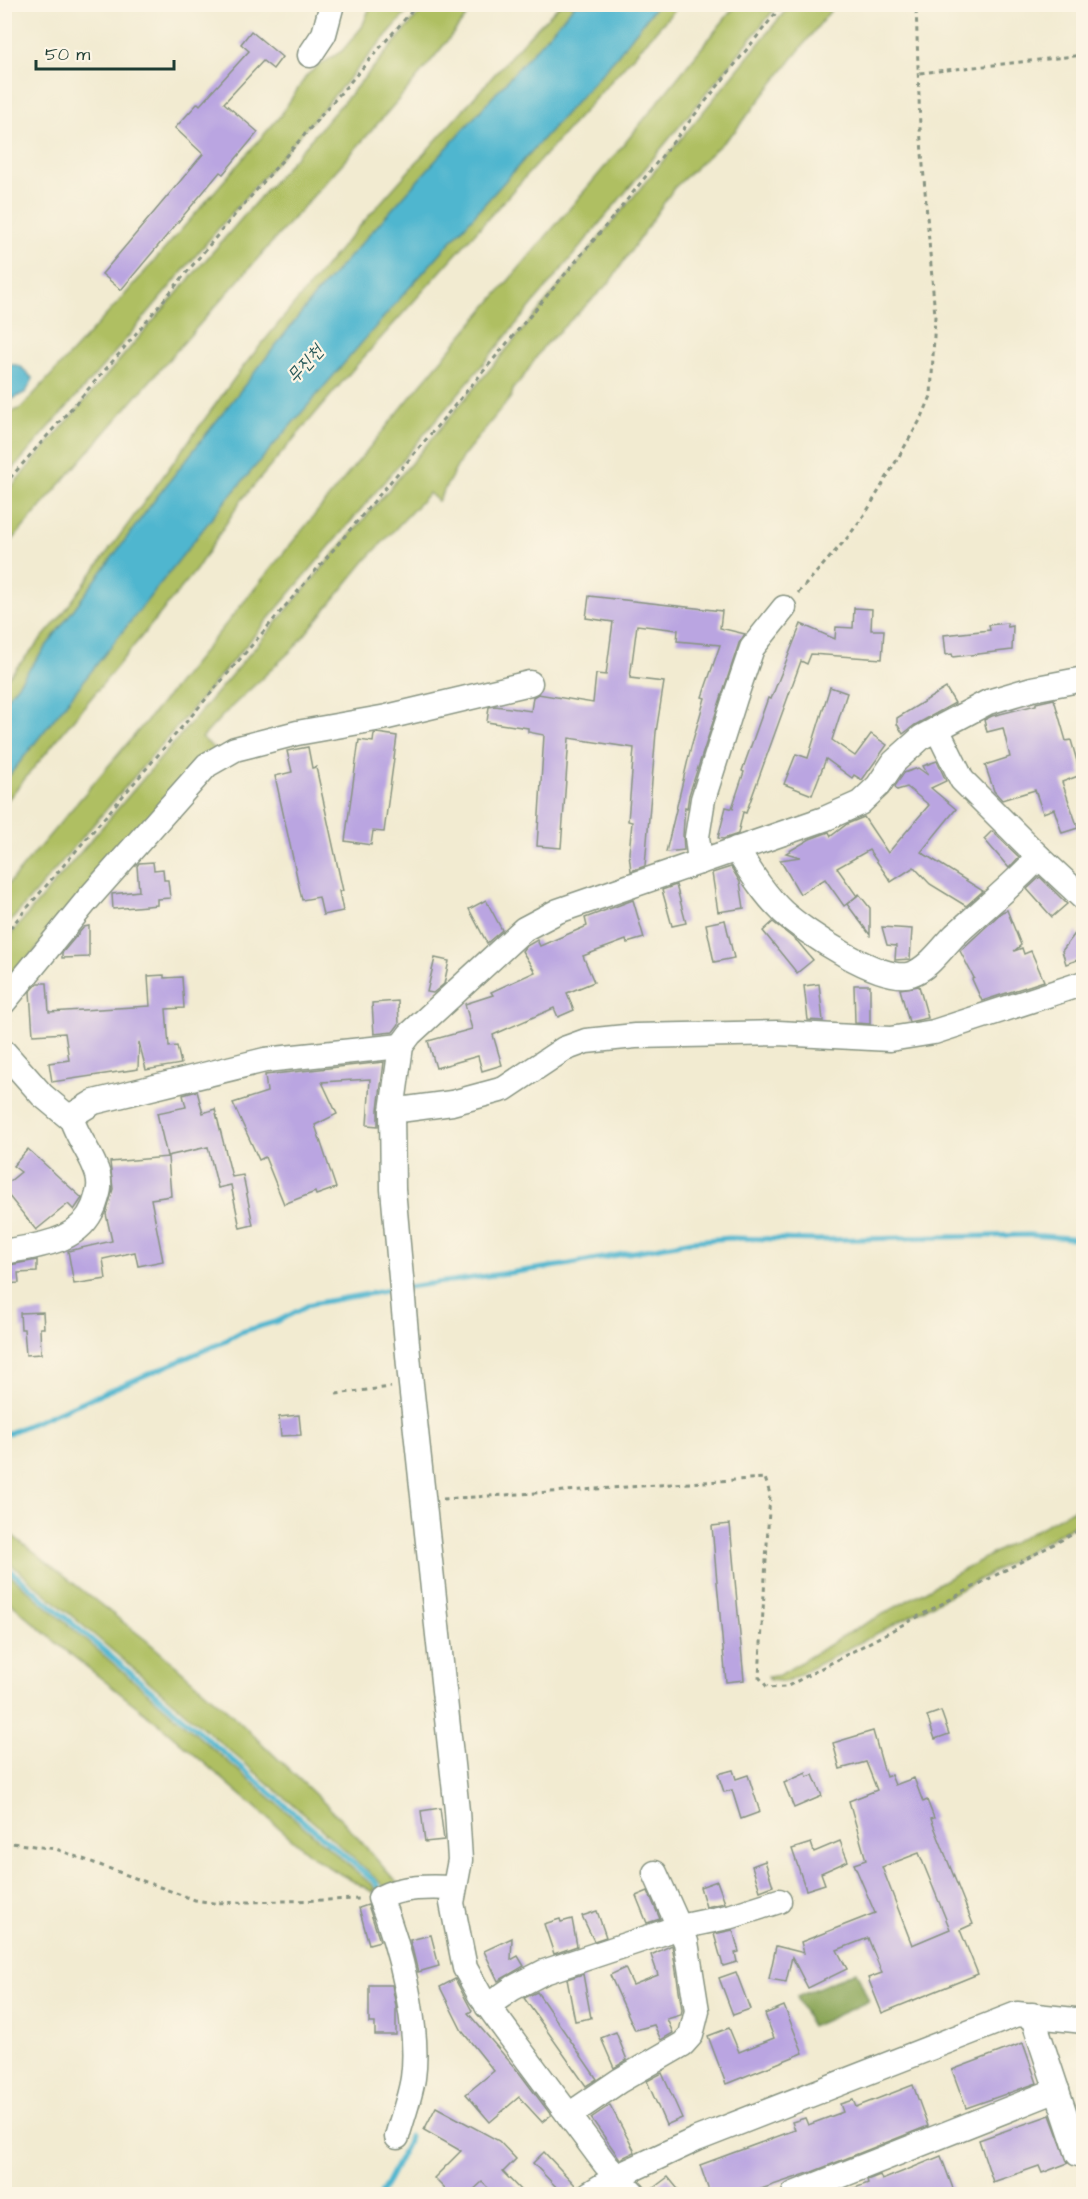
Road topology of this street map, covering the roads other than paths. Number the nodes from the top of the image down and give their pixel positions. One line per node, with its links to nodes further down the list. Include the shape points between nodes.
1 (332, 4): 2 (street, via 324,34)
2 (310, 55)
3 (784, 608): 9 (street, via 752,648 735,698 703,799 697,837)
4 (1083, 680): 6 (street, via 988,702)
5 (530, 683): 12 (street, via 235,748 207,765 88,899)
6 (937, 729): 7 (street, via 894,762 878,786 860,803); 8 (street, via 962,780)
7 (736, 849): 8 (street, via 755,880 783,912 832,947 866,966 897,976 922,969); 9 (street)
8 (1039, 857): 10 (street)
9 (700, 862): 13 (street, via 558,911 524,929)
10 (1083, 899)
11 (1083, 983): 15 (street, via 933,1032 891,1040 778,1032 635,1035 586,1041 564,1049 504,1089 452,1103)
12 (4, 1002)
13 (401, 1046): 15 (street); 16 (street, via 266,1060 94,1102)
14 (4, 1052): 16 (street, via 42,1095)
15 (392, 1111): 19 (street, via 393,1189 402,1288 457,1811 460,1860)
16 (72, 1120): 17 (street, via 97,1172 100,1190 90,1215 76,1231 49,1243)
17 (4, 1252)
18 (655, 1873): 21 (street)
19 (454, 1888): 22 (street, via 452,1903 465,1968); 27 (street, via 432,1887 385,1896 404,1971 415,2048 412,2079)
20 (779, 1902): 21 (street)
21 (680, 1927): 22 (street, via 544,1972); 26 (street, via 695,1992 697,2011 692,2035)
22 (487, 2006): 26 (street)
23 (1024, 2015): 24 (street); 25 (street); 29 (street, via 697,2139)
24 (1083, 2021)
25 (1057, 2091): 28 (street); 32 (street)
26 (569, 2115): 29 (street)
27 (397, 2137)
28 (1078, 2154)
29 (618, 2176): 30 (street); 31 (street)
30 (589, 2194)
31 (634, 2194)
32 (794, 2194)

